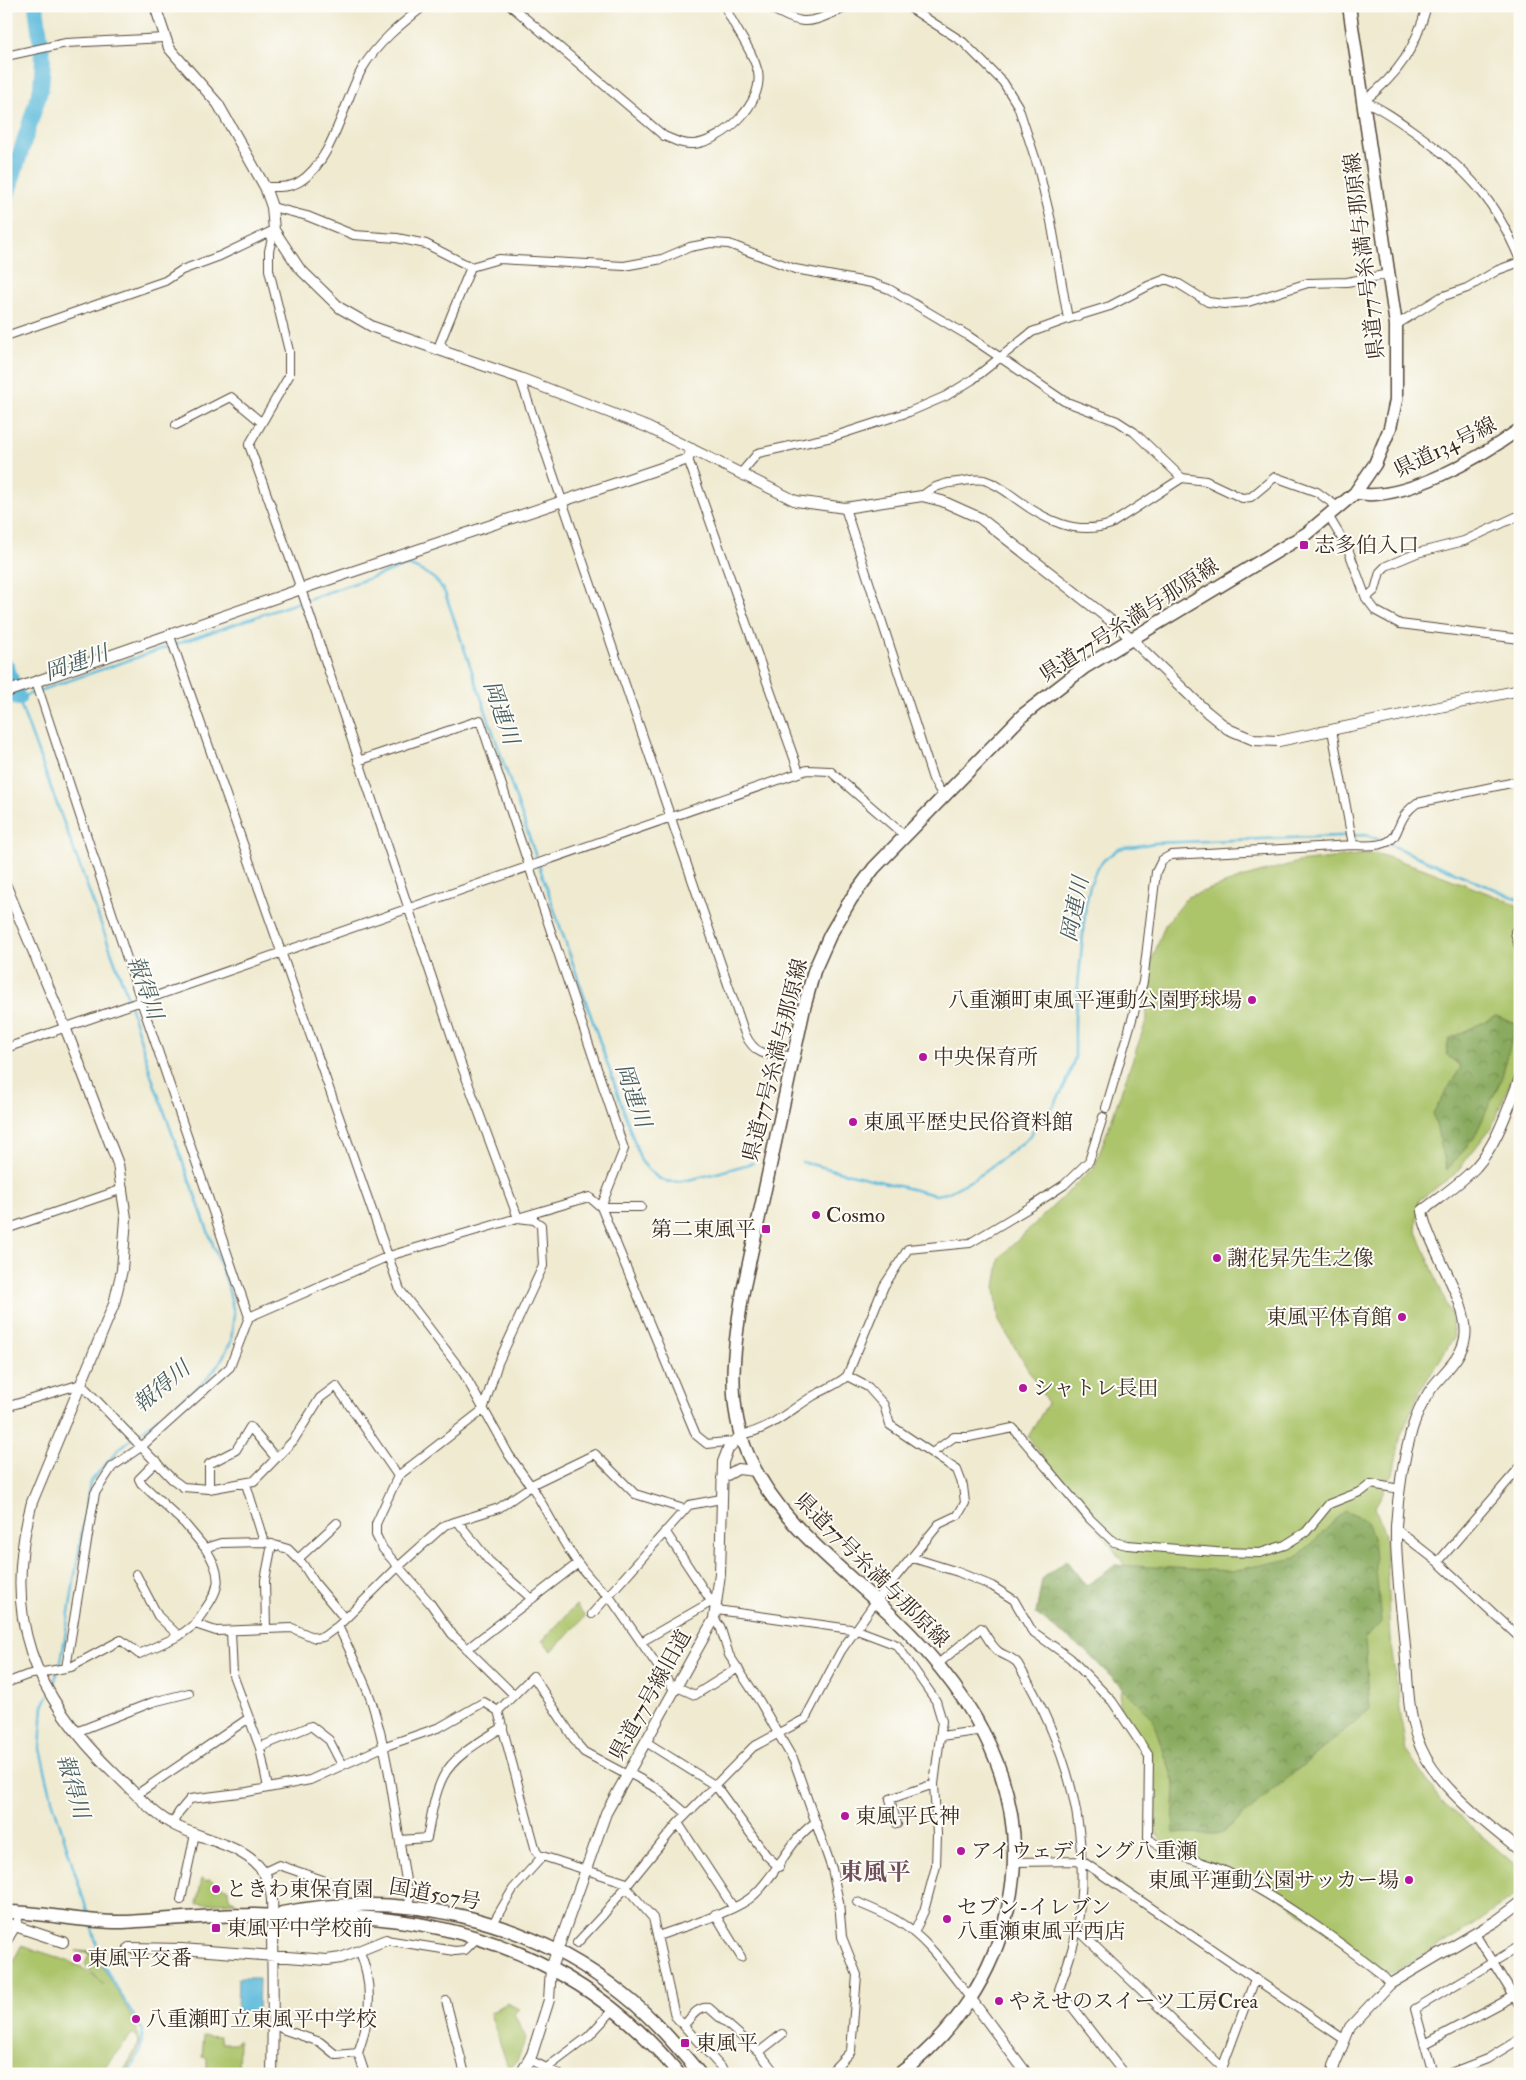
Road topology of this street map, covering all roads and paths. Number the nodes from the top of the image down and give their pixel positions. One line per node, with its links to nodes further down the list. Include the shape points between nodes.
1 (155, 6): 10 (street)
2 (424, 6): 13 (street, via 378,46 362,69 331,139 309,173 299,182 287,186)
3 (511, 6): 4 (street, via 664,136 695,144 724,134 746,112 758,81 750,52)
4 (725, 6)
5 (767, 6): 6 (street, via 793,21 801,22)
6 (850, 6)
7 (907, 6): 19 (street, via 963,42 1003,82 1018,106 1051,221)
8 (1349, 6): 12 (main road, 県道77号糸満与那原線)
9 (1427, 6): 12 (street, via 1406,58 1394,76)
10 (165, 38): 11 (street, via 66,43); 13 (street, via 169,48 218,104)
11 (9, 55)
12 (1364, 101): 16 (street, via 1381,108 1478,185 1497,213); 18 (main road, 県道77号糸満与那原線)
13 (266, 187): 14 (street)
14 (272, 208): 15 (street); 17 (street, via 307,216 354,235 426,244)
15 (274, 230): 21 (street, via 182,270 165,281); 22 (street, via 299,268 340,308 373,327); 25 (street, via 269,270 289,351 289,376)
16 (1520, 260): 20 (street, via 1467,288 1441,297)
17 (471, 267): 22 (street, via 440,343); 23 (street, via 499,259 624,266 655,261 690,247 729,244 795,269 872,283 888,289)
18 (1390, 274): 19 (street, via 1347,282 1308,283 1248,302 1224,304 1208,302 1166,279 1110,306); 20 (main road, 県道77号糸満与那原線)
19 (1068, 318): 23 (street, via 1032,332)
20 (1396, 325): 32 (main road, 県道77号糸満与那原線, via 1396,400 1390,428 1375,464)
21 (6, 336)
22 (449, 355): 24 (street)
23 (1001, 358): 30 (street, via 946,396 909,412 832,437 758,453); 31 (street, via 1064,401 1134,432)
24 (520, 378): 28 (street); 34 (street)
25 (261, 422): 26 (street, via 231,397); 39 (street, via 249,445)
26 (176, 425)
27 (1520, 429): 32 (main road, 県道134号線, via 1498,445 1422,483 1384,495)
28 (692, 448): 29 (street); 30 (street)
29 (688, 459): 34 (street); 49 (street)
30 (741, 473): 35 (street, via 796,501)
31 (1182, 478): 33 (street, via 1100,528 1060,525 997,485 982,480 946,483); 36 (street, via 1206,481 1242,498 1251,497 1275,477 1317,492)
32 (1355, 493): 36 (main road, 県道77号糸満与那原線)
33 (922, 496): 35 (street); 42 (street, via 980,518)
34 (562, 500): 39 (street); 52 (street)
35 (845, 508): 51 (street, via 933,779)
36 (1339, 508): 38 (main road, 県道77号糸満与那原線)
37 (1520, 515): 40 (street, via 1464,541 1417,553 1386,566 1380,572 1374,590)
38 (1329, 517): 40 (street, via 1348,549); 42 (main road, 県道77号糸満与那原線, via 1306,534)
39 (301, 589): 41 (street); 48 (street)
40 (1366, 598): 43 (street, via 1376,611 1400,624)
41 (170, 636): 44 (street); 60 (street)
42 (1131, 638): 47 (street, via 1228,729 1254,740 1279,741); 51 (main road, 県道77号糸満与那原線, via 1085,667 1023,715)
43 (1520, 639)
44 (33, 683): 46 (street); 61 (street)
45 (1520, 690): 47 (street)
46 (6, 692)
47 (1332, 730): 54 (street)
48 (358, 761): 55 (street, via 480,720); 57 (street)
49 (799, 772): 52 (street); 53 (street, via 830,771)
50 (1520, 781): 54 (street, via 1417,803 1394,838 1386,844)
51 (943, 796): 53 (main road, 県道77号糸満与那原線)
52 (671, 817): 55 (street); 64 (street, via 751,1047 764,1054)
53 (904, 835): 64 (main road, 県道77号糸満与那原線, via 851,898 830,935 814,971)
54 (1354, 844): 66 (street, via 1171,855 1162,860 1156,872 1143,982)
55 (529, 866): 57 (street); 69 (street, via 624,1149)
56 (6, 886): 62 (street)
57 (407, 909): 60 (street); 71 (street)
58 (1519, 932): 59 (street)
59 (1520, 946)
60 (282, 952): 61 (street); 73 (street)
61 (138, 1002): 62 (street); 74 (street)
62 (65, 1027): 63 (street); 68 (street, via 110,1141)
63 (6, 1048)
64 (794, 1056): 79 (main road, 県道77号糸満与那原線, via 736,1333 733,1373)
65 (1520, 1078): 90 (street, via 1501,1125 1484,1155 1462,1180 1422,1210 1425,1226 1460,1306 1465,1338 1460,1352 1420,1409 1412,1429)
66 (1106, 1108)
67 (1103, 1117): 75 (street, via 1089,1161 1064,1185 970,1243 908,1249 884,1286)
68 (123, 1189): 72 (street); 76 (street, via 126,1218 122,1270 114,1304)
69 (601, 1207): 70 (street); 71 (street, via 589,1197); 79 (street, via 696,1434 707,1444)
70 (642, 1207)
71 (518, 1218): 73 (street); 78 (street, via 534,1220 541,1225 542,1266 498,1363)
72 (6, 1229)
73 (389, 1256): 74 (street); 78 (street, via 400,1290 464,1374)
74 (249, 1317): 80 (street, via 230,1367)
75 (847, 1376): 79 (street, via 765,1428); 81 (street, via 868,1387 884,1405 890,1425)
76 (81, 1384): 77 (street); 80 (street); 123 (street, via 32,1502 20,1550 22,1620 34,1665)
77 (6, 1407)
78 (483, 1410): 86 (street); 93 (street, via 530,1486 499,1508)
79 (738, 1438): 85 (main road, 県道77号糸満与那原線); 87 (street, 県道77号線旧道, via 725,1454)
80 (141, 1447): 83 (street); 121 (street, via 112,1467 95,1493)
81 (932, 1453): 90 (street, via 954,1437 1013,1428 1090,1519 1114,1542 1216,1552 1260,1553 1286,1545 1306,1532 1329,1504 1371,1484); 99 (street, via 957,1470 965,1503 958,1515 939,1524)
82 (275, 1457): 86 (street, via 293,1441 320,1398 336,1386); 88 (street, via 265,1471); 89 (street, via 250,1427 236,1450 209,1464)
83 (157, 1461): 89 (street, via 183,1487); 98 (street, via 139,1478 141,1483 172,1510)
84 (1520, 1467): 101 (street)
85 (756, 1471): 87 (street, via 738,1469); 107 (main road, 県道77号糸満与那原線, via 796,1527)
86 (398, 1476): 103 (street, via 376,1524 383,1549)
87 (722, 1478): 91 (street, 県道77号線旧道)
88 (246, 1484): 89 (street); 97 (street)
89 (209, 1489)
90 (1400, 1489): 95 (street)
91 (721, 1499): 92 (street, via 689,1504); 108 (street, 県道77号線旧道, via 722,1546)
92 (684, 1509): 96 (street); 102 (street, via 635,1494 595,1454 531,1486)
93 (458, 1522): 103 (street, via 445,1525); 106 (street, via 489,1561)
94 (337, 1524): 100 (street)
95 (1396, 1529): 101 (street); 151 (street, via 1408,1686 1414,1728 1421,1749 1449,1789)
96 (665, 1531): 105 (street); 108 (street)
97 (268, 1543): 98 (street, via 221,1543); 100 (street, via 288,1549); 113 (street, via 264,1580)
98 (205, 1548): 111 (street, via 217,1568 219,1579 217,1593)
99 (913, 1558): 107 (street); 189 (street, via 992,1586 1014,1600 1032,1631 1070,1658 1112,1701 1149,1756 1148,1838 1157,1847 1229,1873 1263,1892 1324,1931)
100 (298, 1559): 110 (street)
101 (1438, 1562): 117 (street)
102 (577, 1564): 105 (street, via 596,1587); 106 (street)
103 (398, 1567): 110 (street); 119 (street)
104 (136, 1574): 116 (street, via 158,1616)
105 (609, 1596): 109 (street); 118 (street)
106 (532, 1599): 119 (street)
107 (876, 1601): 114 (street); 120 (main road, 県道77号糸満与那原線)
108 (714, 1611): 114 (street); 118 (street); 122 (street, via 729,1655); 125 (street, 県道77号線旧道)
109 (592, 1614)
110 (345, 1619): 112 (street)
111 (195, 1624): 115 (street, via 216,1631); 116 (street)
112 (338, 1626): 113 (street, via 323,1637 315,1638 292,1628); 137 (street, via 372,1703)
113 (266, 1629): 115 (street)
114 (856, 1630): 133 (street, via 841,1651 806,1719); 134 (street, via 903,1650 936,1701 941,1716)
115 (231, 1631): 129 (street, via 233,1675)
116 (179, 1636): 121 (street, via 139,1654 121,1640)
117 (1520, 1638)
118 (641, 1642): 125 (street)
119 (467, 1648): 127 (street)
120 (938, 1664): 131 (main road, 県道77号糸満与那原線, via 968,1702); 153 (street, via 981,1628 998,1651 1016,1662 1066,1763 1077,1806)
121 (66, 1668): 123 (street)
122 (738, 1668): 125 (street, via 695,1695); 133 (street)
123 (40, 1672): 124 (street); 132 (street)
124 (6, 1683)
125 (676, 1689): 135 (street, 県道77号線旧道)
126 (189, 1692): 132 (street, via 153,1702)
127 (514, 1695): 128 (street); 139 (street, via 533,1676 584,1752)
128 (498, 1711): 130 (street); 137 (street, via 484,1702 427,1732)
129 (250, 1718): 136 (street); 143 (street)
130 (503, 1727): 150 (street, via 458,1759 444,1775 437,1790 427,1838); 152 (street, via 536,1851)
131 (984, 1730): 134 (street); 154 (main road, 県道77号糸満与那原線, via 1006,1792)
132 (76, 1732): 143 (street)
133 (778, 1734): 141 (street, via 753,1746); 145 (street, via 794,1761)
134 (941, 1736): 140 (street)
135 (646, 1742): 139 (street, 県道77号線旧道); 141 (street)
136 (260, 1747): 138 (street, via 311,1726 329,1740); 142 (street)
137 (383, 1747): 138 (street); 150 (street)
138 (342, 1765): 142 (street, via 310,1780)
139 (628, 1774): 144 (street, via 658,1789); 156 (street, 県道77号線旧道, via 606,1813)
140 (934, 1784): 148 (street, via 890,1799); 172 (street, via 936,1866)
141 (716, 1786): 144 (street); 155 (street, via 766,1855)
142 (268, 1788): 147 (street, via 190,1798)
143 (136, 1795): 147 (street)
144 (687, 1814): 146 (street)
145 (816, 1822): 155 (street, via 792,1842); 215 (street, via 832,1869 845,1947 857,1976 852,2050)
146 (678, 1823): 159 (street); 164 (street)
147 (172, 1824): 149 (street)
148 (897, 1824)
149 (195, 1834): 157 (street, via 241,1853); 160 (street)
150 (400, 1840): 163 (street)
151 (1520, 1851)
152 (542, 1857): 156 (street); 170 (street, via 513,1889)
153 (1082, 1861): 154 (street); 171 (street); 188 (street)
154 (1014, 1862): 191 (main road, 県道77号糸満与那原線, via 1005,1920 992,1958)
155 (779, 1867): 164 (street, via 752,1897)
156 (586, 1871): 159 (street); 182 (street, 県道77号線旧道)
157 (264, 1872): 158 (street, via 278,1866); 168 (street, via 270,1888)
158 (337, 1885)
159 (626, 1885): 174 (street, via 653,1918); 179 (street)
160 (181, 1900)
161 (857, 1902): 172 (street, via 896,1920)
162 (1520, 1903): 173 (street)
163 (411, 1907): 168 (main road, 国道507号, via 336,1904); 170 (main road, 国道507号, via 455,1914)
164 (733, 1907): 167 (street)
165 (6, 1912): 166 (main road, 国道507号)
166 (20, 1912): 168 (main road, 国道507号, via 100,1921); 169 (street)
167 (715, 1914): 174 (street); 185 (street)
168 (272, 1915): 175 (main road, 国道507号, via 387,1920); 184 (street)
169 (11, 1924): 177 (street); 178 (street)
170 (492, 1925): 182 (main road, 国道507号)
171 (1077, 1929): 205 (street); 218 (street, via 1059,1990)
172 (914, 1933): 191 (street)
173 (1475, 1934): 186 (street); 189 (street)
174 (658, 1936): 196 (street, via 675,2016)
175 (478, 1937): 176 (street, via 465,1950 454,1951); 187 (main road, 国道507号)
176 (386, 1940): 183 (street)
177 (63, 1942)
178 (6, 1943)
179 (577, 1943)
180 (1520, 1946): 186 (street)
181 (129, 1948): 184 (street)
182 (557, 1951): 187 (street, 県道77号線旧道); 212 (main road, 国道507号, via 624,1995 659,2026)
183 (360, 1952): 184 (street, via 326,1960); 202 (street, via 369,1986 369,2012)
184 (273, 1956): 195 (street)
185 (741, 1957)
186 (1492, 1962): 190 (street); 200 (street, via 1415,2009)
187 (551, 1968): 194 (main road, 国道507号); 203 (street, 県道77号線旧道, via 549,2000)
188 (1255, 1979): 199 (street); 205 (street)
189 (1390, 1984): 199 (street, via 1350,2028)
190 (1517, 1995): 193 (street); 200 (street)
191 (970, 1999): 216 (main road, 県道77号糸満与那原線, via 947,2031); 217 (street)
192 (446, 2001): 208 (street)
193 (1520, 2006)
194 (614, 2009): 204 (street, via 588,2037); 211 (main road, 国道507号, via 643,2034)
195 (273, 2024): 202 (street, via 320,2042 336,2055); 206 (street)
196 (684, 2026): 201 (street, via 698,2010 709,2008); 213 (street)
197 (782, 2034): 201 (street)
198 (1520, 2039): 221 (street, via 1487,2059)
199 (1345, 2040): 219 (street)
200 (1425, 2044): 220 (street)
201 (759, 2052): 214 (street)
202 (358, 2053): 207 (street)
203 (530, 2060): 204 (street); 209 (street, 県道77号線旧道)
204 (548, 2068): 210 (street)
205 (1221, 2071)
206 (272, 2074)
207 (364, 2074)
208 (465, 2074)
209 (521, 2074)
210 (559, 2074)
211 (679, 2074)
212 (700, 2074)
213 (727, 2074)
214 (776, 2074)
215 (829, 2074)
216 (899, 2074)
217 (1027, 2074)
218 (1124, 2074)
219 (1334, 2074)
220 (1433, 2074)
221 (1448, 2074)

